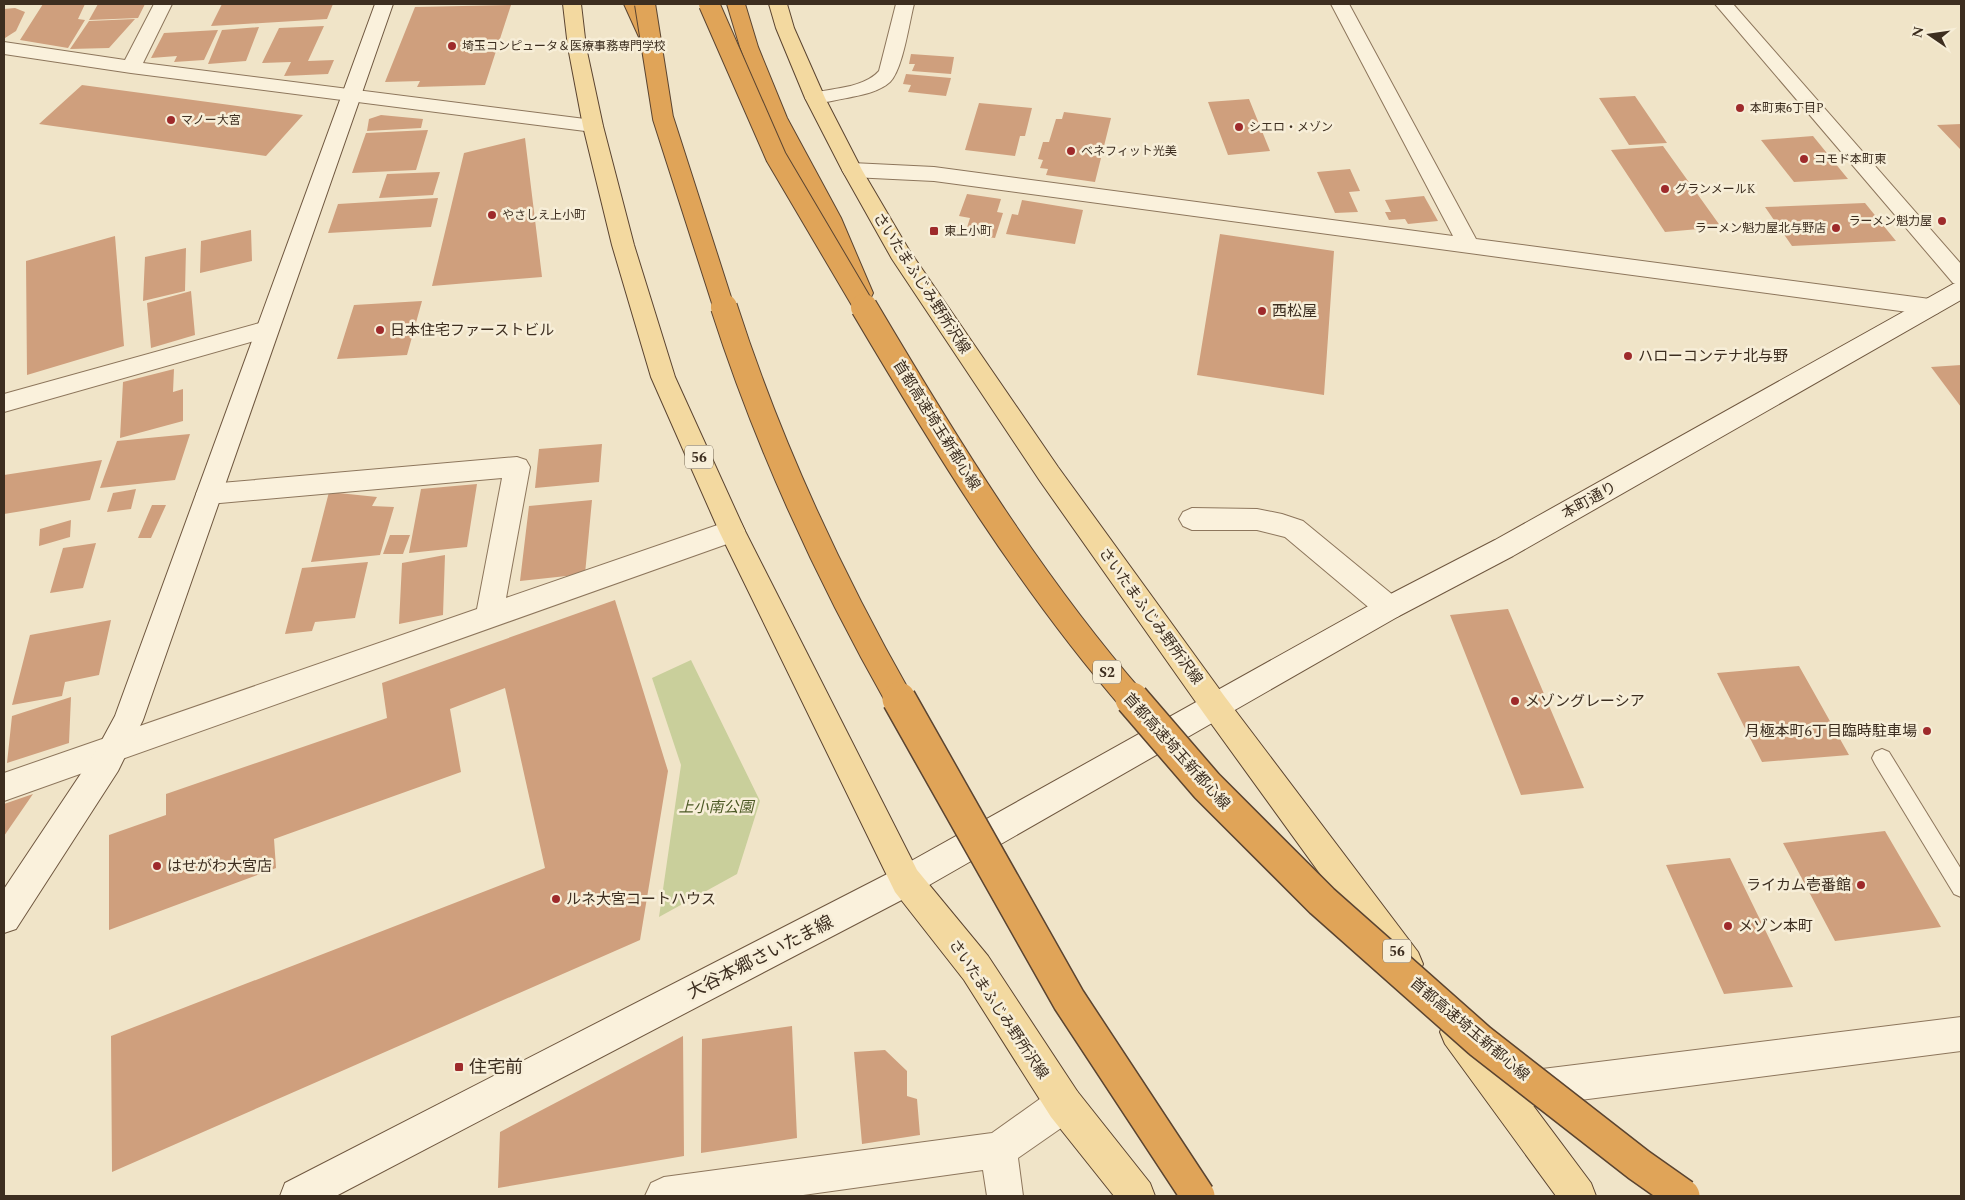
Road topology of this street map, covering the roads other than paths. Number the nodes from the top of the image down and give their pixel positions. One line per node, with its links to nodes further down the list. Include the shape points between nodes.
1 (163, 4): 14 (street)
2 (384, 4): 15 (street)
3 (572, 4): 17 (main road, さいたまふじみ野所沢線 / 56, via 577,47)
4 (633, 4): 12 (highway, bridge)
5 (645, 4): 12 (highway, bridge)
6 (709, 4): 24 (highway, 首都高速埼玉新都心線 / S2, bridge, via 776,157)
7 (736, 4): 24 (highway, bridge, via 777,118 830,218)
8 (778, 4): 16 (main road, さいたまふじみ野所沢線 / 56)
9 (905, 4): 16 (street, via 885,78 872,85)
10 (1340, 4): 19 (street)
11 (1724, 4): 20 (street)
12 (651, 44): 47 (highway, bridge, via 663,118 744,369 803,510 864,637 1069,1000)
13 (4, 48): 14 (street)
14 (131, 67): 15 (street)
15 (351, 96): 17 (street); 23 (street)
16 (815, 98): 18 (main road, さいたまふじみ野所沢線 / 56)
17 (594, 126): 28 (main road, さいたまふじみ野所沢線 / 56, via 623,245 663,377)
18 (852, 170): 19 (street, via 934,174); 31 (main road, さいたまふじみ野所沢線 / 56, via 900,254 1049,474)
19 (1469, 246): 22 (street)
20 (1961, 278)
21 (1961, 290): 22 (street, 本町通り)
22 (1930, 307): 29 (street, 本町通り, via 1504,548)
23 (267, 329): 25 (street); 26 (street)
24 (880, 332): 49 (highway, 首都高速埼玉新都心線 / S2, bridge, via 1014,547 1107,671 1207,786 1322,901 1480,1041)
25 (4, 403)
26 (210, 494): 30 (street, via 517,467); 32 (street, via 128,720)
27 (1192, 519): 29 (street, via 1266,521 1294,529)
28 (732, 532): 30 (street); 35 (main road, さいたまふじみ野所沢線 / 56)
29 (1389, 608): 31 (street, 本町通り)
30 (489, 617): 32 (street)
31 (1215, 706): 35 (street, 大谷本郷さいたま線); 39 (main road, さいたまふじみ野所沢線 / 56)
32 (114, 748): 34 (street); 37 (street)
33 (1882, 758): 36 (lane)
34 (4, 787)
35 (906, 881): 40 (main road, さいたまふじみ野所沢線 / 56, via 976,968); 43 (street, 大谷本郷さいたま線)
36 (1961, 887)
37 (4, 917)
38 (1961, 1034): 39 (street)
39 (1502, 1092): 48 (main road, さいたまふじみ野所沢線 / 56)
40 (1064, 1104): 41 (street); 46 (main road, さいたまふじみ野所沢線 / 56)
41 (999, 1150): 42 (street); 45 (street)
42 (702, 1194): 44 (street)
43 (298, 1196)
44 (664, 1196)
45 (1004, 1196)
46 (1137, 1196)
47 (1198, 1196)
48 (1578, 1196)
49 (1683, 1196)

